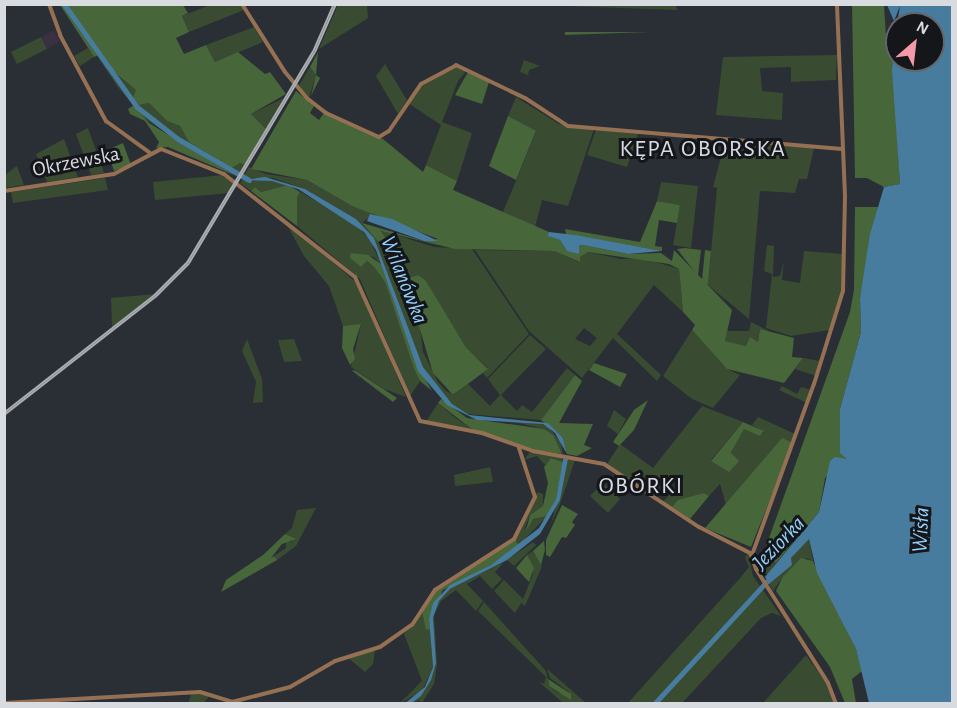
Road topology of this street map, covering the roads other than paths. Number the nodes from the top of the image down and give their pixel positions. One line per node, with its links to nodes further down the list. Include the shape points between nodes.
1 (49, 4): 5 (street, via 60,35 106,121)
2 (242, 4): 4 (street, via 285,72 308,99 326,113 377,136 389,131 421,84 456,65 525,98 568,126)
3 (837, 4): 4 (street)
4 (842, 149): 8 (street, via 845,228 841,303)
5 (150, 153): 6 (street, Okrzewska, via 114,174); 7 (street, via 170,150 224,174 355,276 420,421 482,434)
6 (4, 191)
7 (519, 447): 8 (street, via 604,464 699,527); 9 (street, via 536,497 514,539 435,590 412,625 387,643 335,661 290,687 231,702 200,692)
8 (753, 555): 10 (street, via 759,574 828,683)
9 (4, 703)
10 (836, 704)

